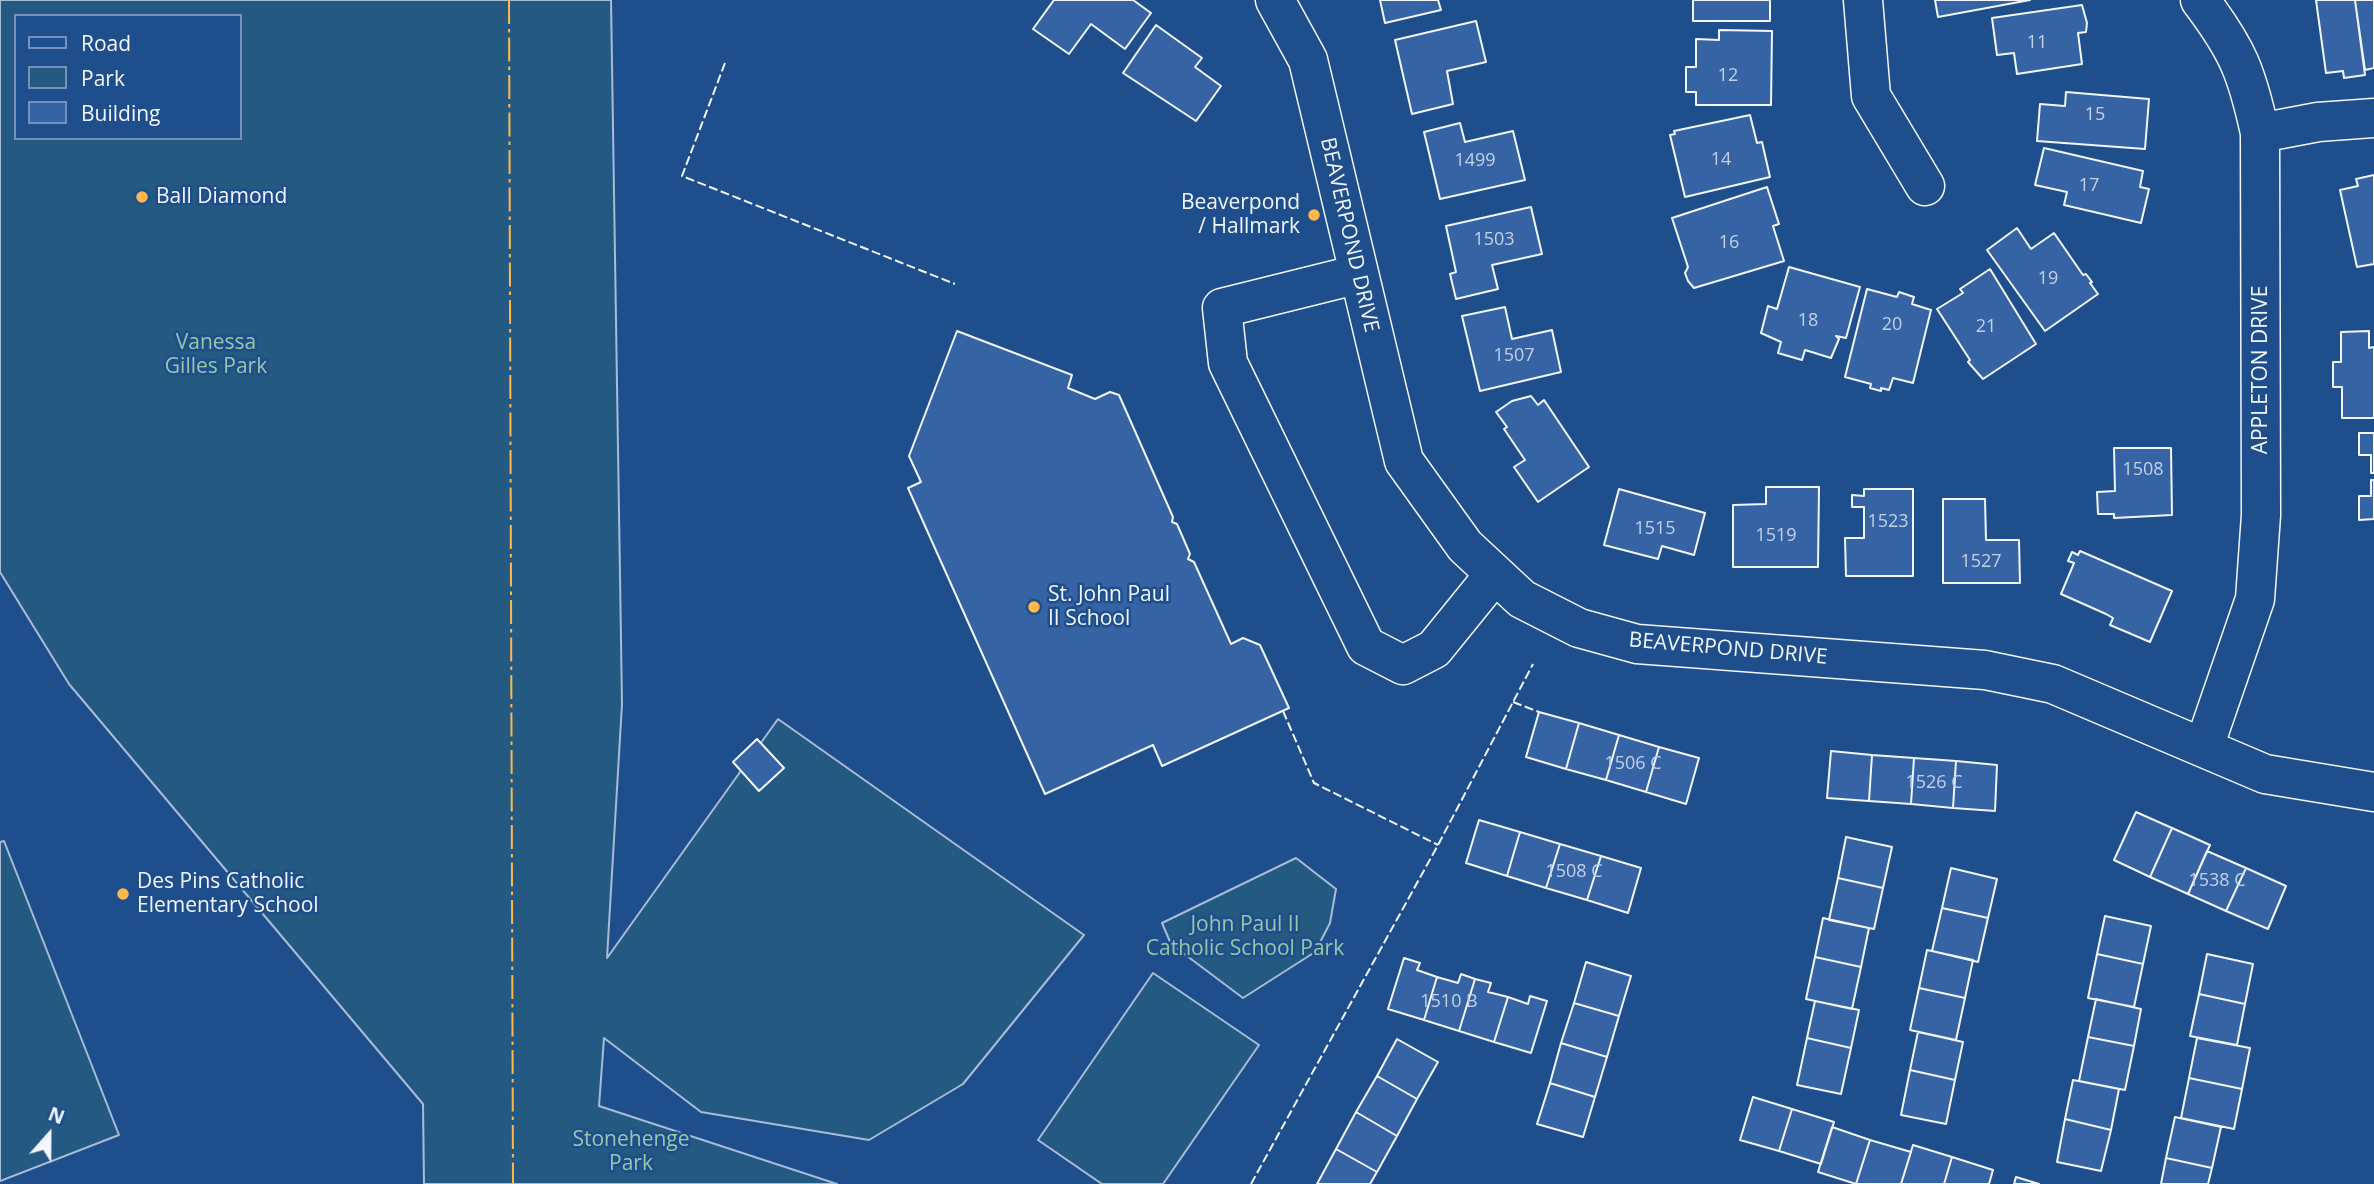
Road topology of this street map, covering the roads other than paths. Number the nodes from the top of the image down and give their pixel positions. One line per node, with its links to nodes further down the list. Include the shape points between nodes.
1 (1275, 0): 7 (street, BEAVERPOND DRIVE, via 1308,61)
2 (1863, 0): 6 (street, via 1871,96)
3 (2200, 0): 5 (street, APPLETON DRIVE, via 2227,36 2248,78)
4 (2374, 118): 5 (street)
5 (2260, 133): 9 (street, APPLETON DRIVE, via 2261,515 2255,599)
6 (1925, 186)
7 (1359, 274): 8 (street, BEAVERPOND DRIVE, via 1404,461 1465,546); 8 (street, via 1222,308 1228,363 1366,646 1403,666 1433,649)
8 (1494, 575): 9 (street, BEAVERPOND DRIVE, via 1522,599 1579,628 1637,644 1985,670 2053,684)
9 (2204, 747): 10 (street, BEAVERPOND DRIVE, via 2265,774)
10 (2374, 792)

